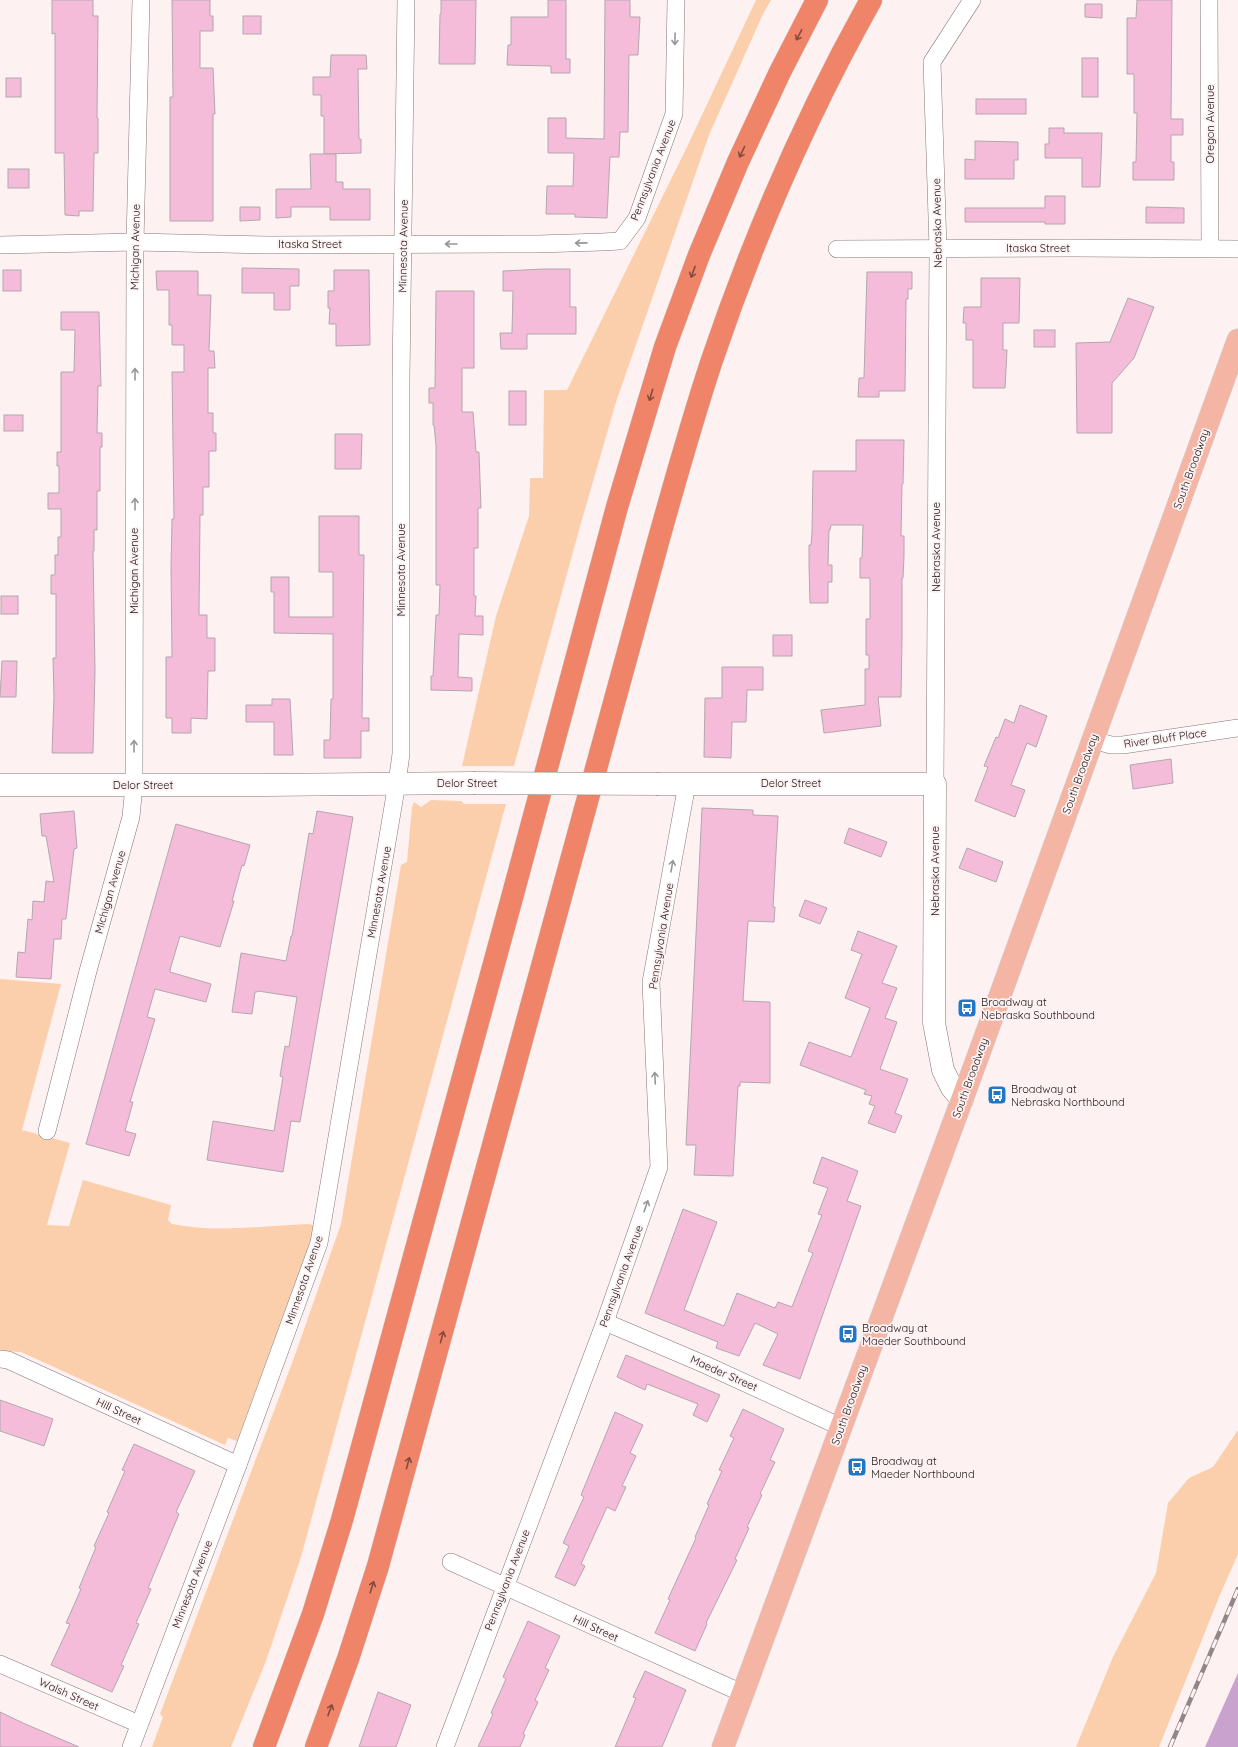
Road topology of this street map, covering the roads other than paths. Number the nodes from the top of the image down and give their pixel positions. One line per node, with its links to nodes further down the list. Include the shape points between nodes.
1 (141, 0): 9 (street, Michigan Avenue)
2 (406, 0): 10 (street, Minnesota Avenue)
3 (676, 0): 8 (street, Pennsylvania Avenue, one-way to 8, via 674,114 637,218)
4 (817, 0): 36 (highway, one-way to 36, via 738,162 699,255 663,355 617,507 342,1520 313,1614)
5 (871, 0): 37 (highway, one-way to 5, via 378,1566 658,542 710,367 782,180 823,92)
6 (972, 0): 12 (street, Nebraska Avenue, via 932,62)
7 (1209, 0): 13 (street, Oregon Avenue)
8 (620, 240): 10 (street, Itaska Street, one-way to 10)
9 (135, 242): 10 (street, Itaska Street); 11 (street, Itaska Street); 23 (street, Michigan Avenue, one-way to 9)
10 (403, 244): 19 (street, Minnesota Avenue, via 401,754)
11 (0, 246)
12 (938, 248): 13 (street, Itaska Street); 14 (street, Itaska Street); 21 (street, Nebraska Avenue)
13 (1210, 248): 15 (street, Itaska Street)
14 (838, 249)
15 (1238, 249)
16 (1238, 340): 18 (main road, South Broadway)
17 (1238, 728): 18 (street, River Bluff Place, via 1122,745)
18 (1093, 740): 24 (main road, South Broadway)
19 (397, 783): 20 (street, Delor Street, bridge); 23 (street, Delor Street); 29 (street, Minnesota Avenue, via 319,1243)
20 (687, 784): 21 (street, Delor Street); 26 (street, Pennsylvania Avenue, one-way to 20, via 660,1168 651,982)
21 (935, 784): 24 (street, Nebraska Avenue, via 934,1023 943,1070 952,1088)
22 (0, 785): 23 (street, Delor Street)
23 (134, 785): 25 (street, Michigan Avenue, via 131,816)
24 (962, 1100): 28 (main road, South Broadway)
25 (47, 1131)
26 (605, 1322): 28 (street, Maeder Street); 31 (street, Pennsylvania Avenue)
27 (0, 1359): 29 (street, Hill Street, via 8,1360)
28 (841, 1427): 33 (main road, South Broadway)
29 (238, 1465): 34 (street, Minnesota Avenue)
30 (451, 1562): 31 (street, Hill Street)
31 (505, 1585): 33 (street, Hill Street); 38 (street, Pennsylvania Avenue)
32 (0, 1664): 34 (street, Walsh Street)
33 (742, 1693): 39 (main road, South Broadway)
34 (139, 1724): 35 (street, Minnesota Avenue)
35 (131, 1747)
36 (264, 1747)
37 (316, 1747)
38 (444, 1747)
39 (723, 1747)

